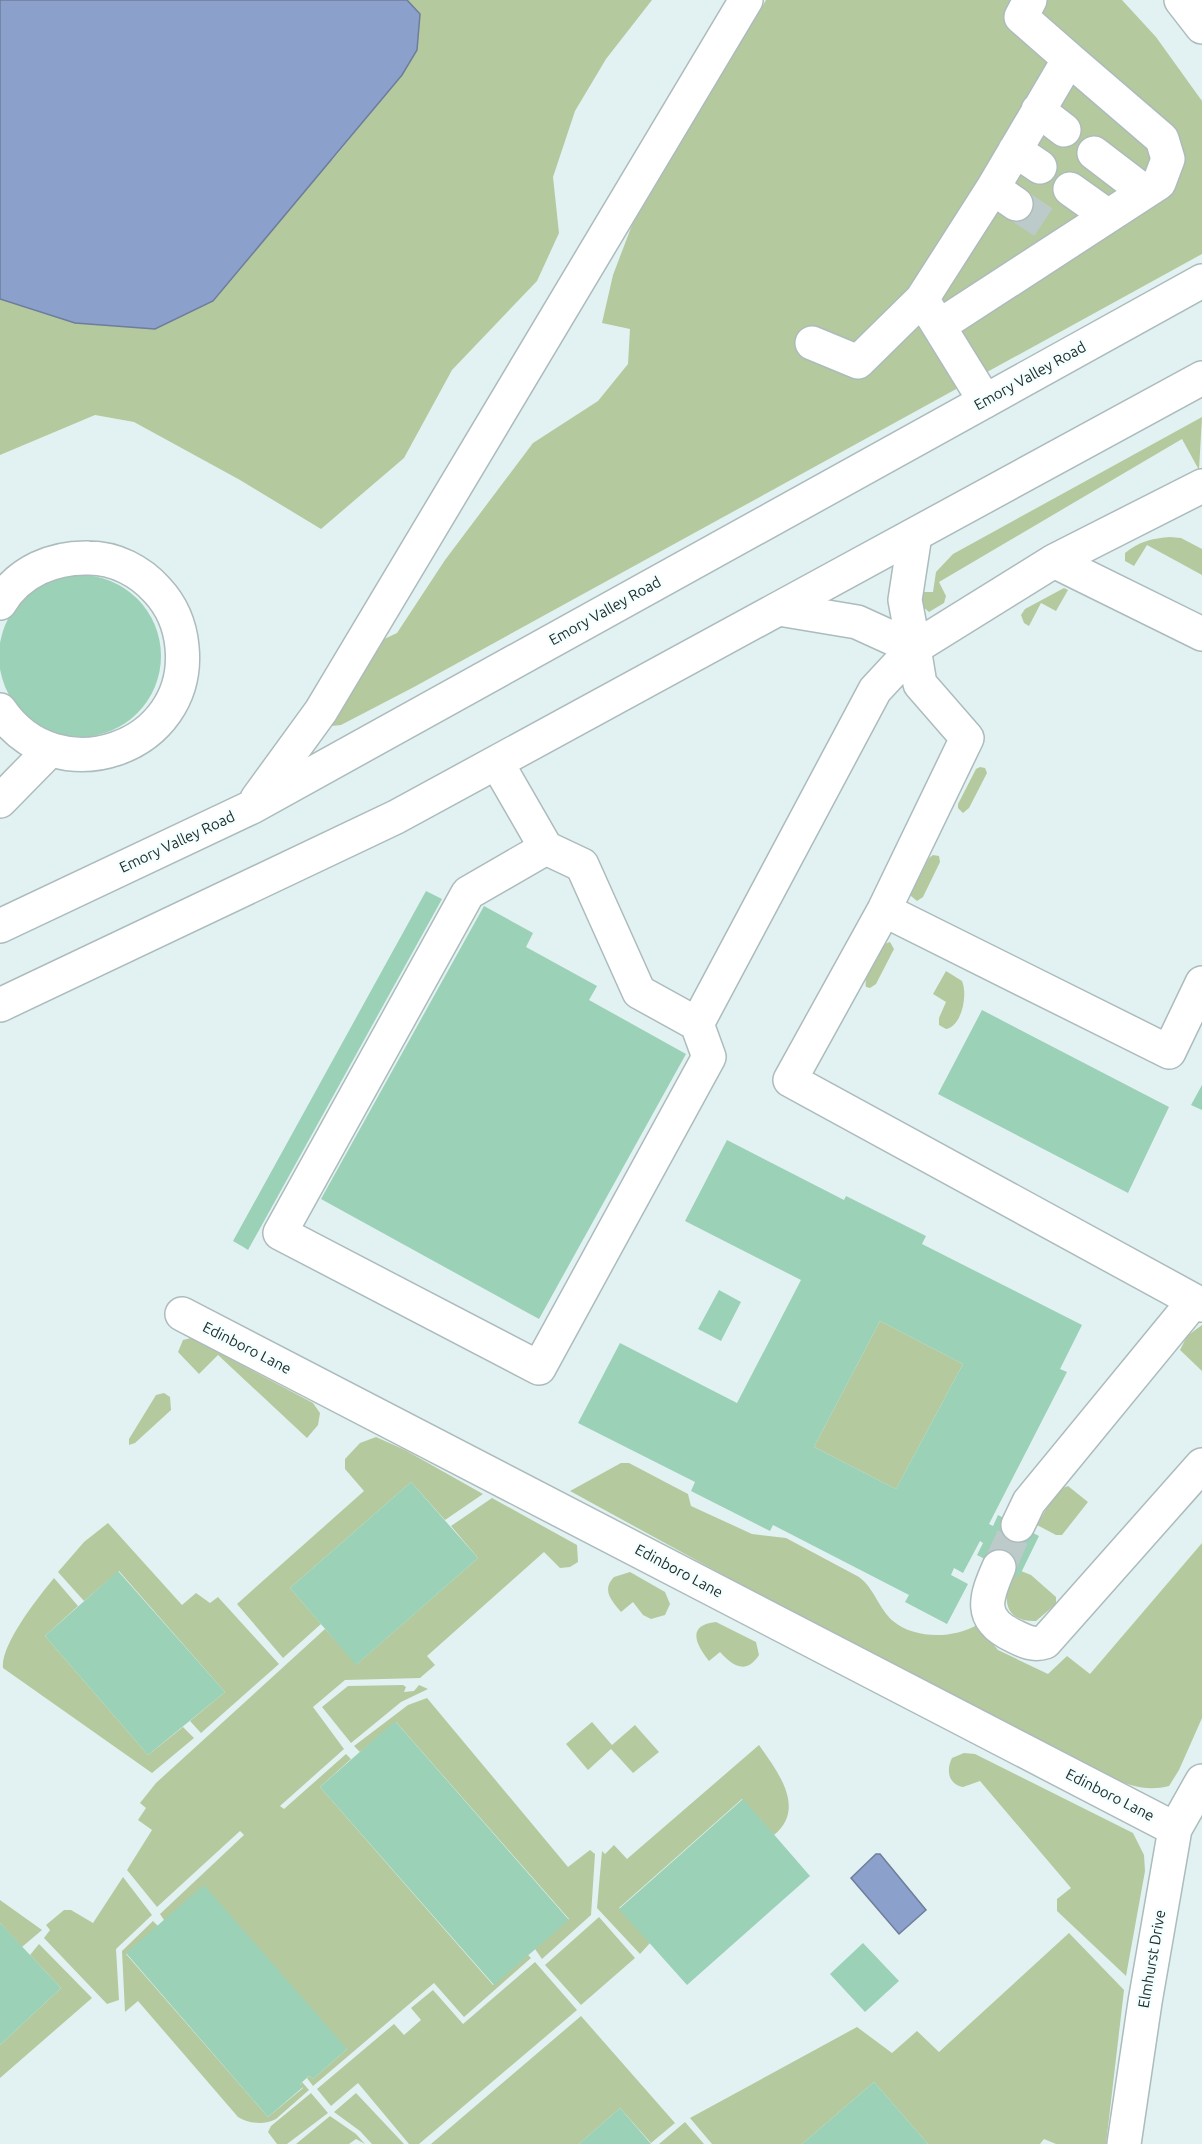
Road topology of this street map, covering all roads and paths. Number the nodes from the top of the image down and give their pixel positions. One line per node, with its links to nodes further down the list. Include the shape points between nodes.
1 (746, 0): 28 (main road, via 321,711)
2 (1030, 0): 5 (main road, via 1021,17)
3 (1181, 0): 4 (main road)
4 (1202, 27)
5 (1069, 59): 6 (main road); 10 (main road, via 1162,139 1168,159 1159,183)
6 (1038, 110): 7 (main road); 13 (main road, via 1027,158)
7 (1064, 130)
8 (1094, 153): 10 (main road)
9 (1070, 189): 11 (main road)
10 (1144, 192): 11 (main road)
11 (1108, 216): 13 (main road, via 1058,232)
12 (1202, 281): 16 (main road, Emory Valley Road)
13 (931, 312): 14 (main road, via 858,362); 16 (main road)
14 (812, 343)
15 (1202, 378): 18 (main road)
16 (985, 401): 28 (main road, Emory Valley Road)
17 (1202, 486): 19 (main road)
18 (915, 535): 21 (main road); 23 (main road, via 905,600)
19 (1054, 561): 22 (main road); 23 (main road)
20 (0, 603): 25 (main road, via 17,582 34,570 52,562 93,558 133,570 164,597 174,615 181,636 182,667 174,698 163,716 132,743 112,751 70,755)
21 (779, 609): 23 (main road, via 857,622); 26 (main road)
22 (1202, 634)
23 (914, 648): 30 (main road, via 920,684 967,738); 34 (main road, via 875,690)
24 (0, 711): 25 (main road, via 31,741)
25 (50, 750): 27 (main road)
26 (497, 763): 29 (main road); 33 (main road, via 396,817)
27 (0, 801)
28 (252, 807): 31 (main road, Emory Valley Road)
29 (546, 848): 34 (main road, via 582,865 639,992); 34 (main road, via 468,893 280,1233 539,1368 709,1058)
30 (884, 910): 32 (main road, via 1169,1052); 35 (main road, via 790,1080)
31 (0, 926)
32 (1202, 983)
33 (0, 1005)
34 (697, 1024)
35 (1198, 1303): 38 (main road, via 1029,1502)
36 (182, 1314): 41 (main road, Edinboro Lane)
37 (1202, 1465): 39 (main road, via 1045,1642 1033,1644 1000,1630 989,1615 987,1594)
38 (1018, 1525)
39 (999, 1567)
40 (1202, 1781): 41 (main road, Elmhurst Drive)
41 (1175, 1829): 42 (main road, Elmhurst Drive)
42 (1124, 2144)

